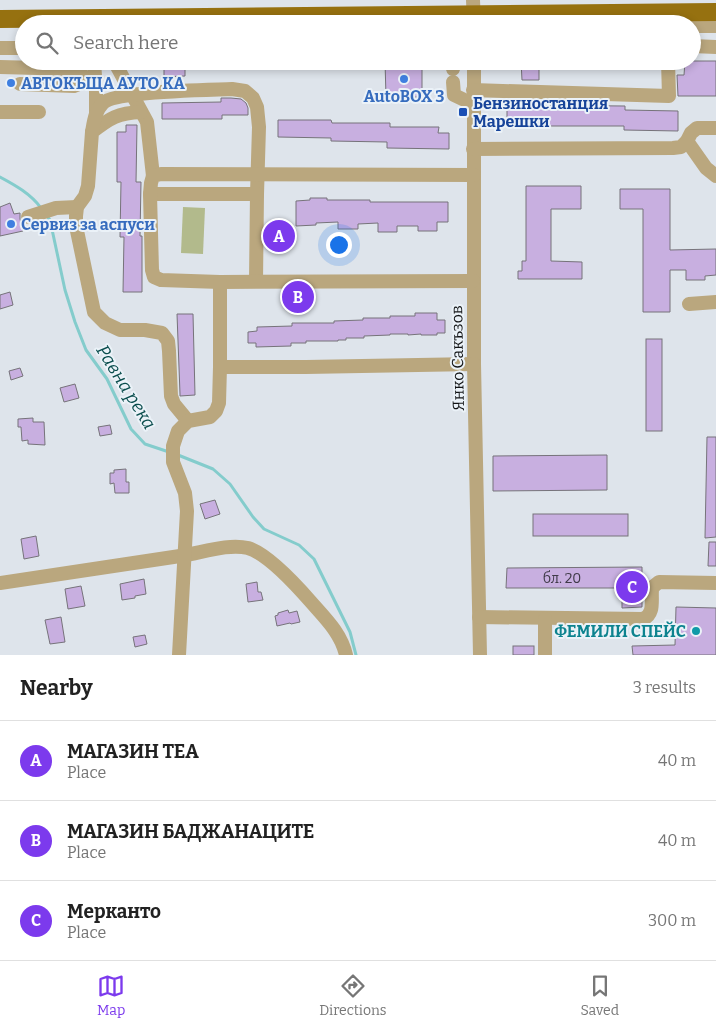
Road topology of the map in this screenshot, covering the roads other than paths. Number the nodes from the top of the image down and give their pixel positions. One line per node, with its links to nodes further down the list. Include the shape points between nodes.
1 (644, 12): 2 (main road); 3 (main road); 5 (street)
2 (716, 12)
3 (473, 13): 4 (main road)
4 (398, 15)
5 (653, 15)
6 (0, 19): 7 (main road)
7 (15, 19)
8 (701, 26): 9 (street)
9 (716, 26)
10 (701, 46): 11 (street)
11 (716, 47)
12 (0, 48): 13 (street)
13 (15, 48)
14 (0, 67): 15 (street)
15 (15, 67)
16 (77, 70): 22 (street, via 82,77 74,86)
17 (95, 70): 29 (street)
18 (119, 70): 24 (street)
19 (474, 70): 23 (street, Янко Сакъзов)
20 (668, 70): 23 (street, via 668,96)
21 (454, 71): 25 (street, via 454,95)
22 (20, 84)
23 (473, 90): 25 (street, Янко Сакъзов)
24 (132, 95): 28 (street); 29 (street, via 103,102); 35 (street, via 232,88 245,91 257,108)
25 (473, 104): 33 (street, Янко Сакъзов)
26 (0, 112): 27 (street)
27 (39, 112)
28 (141, 112): 31 (street, via 116,116); 37 (street, via 147,122)
29 (96, 113): 31 (street)
30 (716, 128): 32 (street, via 697,128)
31 (92, 132): 41 (street, via 88,186)
32 (687, 141): 33 (street, via 681,147 672,148); 34 (street)
33 (473, 149): 36 (street, Янко Сакъзов)
34 (711, 172): 38 (street)
35 (257, 174): 36 (street); 37 (street); 40 (street)
36 (474, 175): 44 (street, Янко Сакъзов)
37 (153, 176): 39 (street)
38 (716, 184)
39 (150, 194): 40 (street); 45 (street, via 154,277)
40 (256, 194): 43 (street)
41 (77, 207): 42 (street, via 56,208); 50 (street, via 76,226 94,312 104,324 120,330 162,333 170,351 171,396)
42 (28, 217)
43 (256, 281): 44 (street); 45 (street)
44 (473, 281): 48 (street, Янко Сакъзов)
45 (220, 282): 49 (street)
46 (716, 302): 47 (street)
47 (689, 304)
48 (474, 364): 49 (street); 54 (street, Янко Сакъзов)
49 (220, 367): 50 (street, via 216,411 210,417)
50 (188, 421): 51 (street, via 178,431 173,446 173,460 185,493)
51 (184, 555): 52 (street); 56 (street); 57 (street, via 233,546 249,548 263,556 290,579 333,627)
52 (0, 583)
53 (716, 583): 55 (street, via 658,582 652,589 650,614 643,619)
54 (478, 617): 55 (street); 58 (street, Янко Сакъзов)
55 (545, 619): 59 (street)
56 (179, 655)
57 (346, 655)
58 (480, 655)
59 (545, 655)

